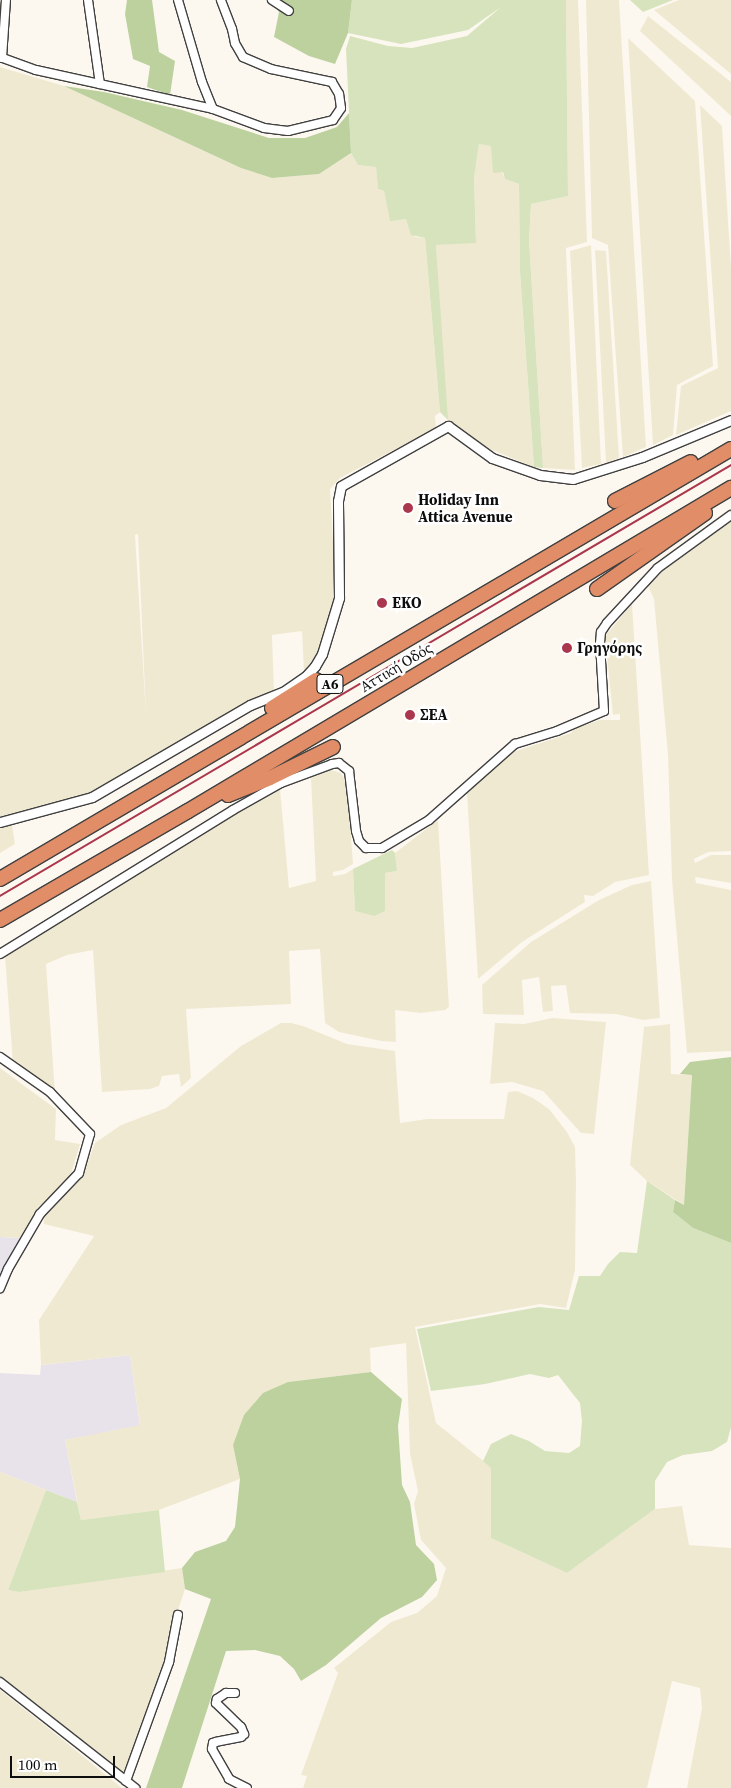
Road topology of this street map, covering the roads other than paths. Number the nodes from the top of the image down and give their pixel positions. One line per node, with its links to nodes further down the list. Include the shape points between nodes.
1 (6, 0): 7 (street)
2 (88, 0): 8 (street)
3 (178, 0): 9 (street)
4 (221, 0): 9 (street, via 243,57 280,72 332,82 339,94 341,108 333,120 288,131 264,128)
5 (272, 0): 6 (street)
6 (288, 11)
7 (1, 58): 8 (street, via 36,70)
8 (100, 84): 9 (street)
9 (213, 109)
10 (731, 420): 21 (street, via 642,457 572,479 540,475 492,458 448,426 341,486 338,501 339,598 322,654 307,675 288,689 250,705 92,797)
11 (731, 448): 14 (highway, via 707,454); 20 (highway, Αττική Οδός / Α6)
12 (731, 488): 19 (highway, Αττική Οδός / Α6)
13 (731, 493): 16 (highway)
14 (615, 501)
15 (731, 516): 24 (street, via 658,568 601,632 604,711 515,744 429,820 382,848 366,848 356,831 349,771 339,763 332,764 281,783 233,810)
16 (597, 589)
17 (316, 680): 20 (highway, via 143,786)
18 (332, 746): 19 (highway, via 270,778)
19 (188, 811): 23 (highway, Αττική Οδός / Α6)
20 (97, 821): 22 (highway, Αττική Οδός / Α6)
21 (0, 822)
22 (0, 878)
23 (0, 920)
24 (0, 954)
25 (0, 1057): 26 (street, via 50,1092 90,1134 79,1173 40,1214)
26 (0, 1288)
27 (178, 1614): 30 (street, via 169,1662)
28 (0, 1682): 30 (street)
29 (235, 1693): 32 (street, via 226,1693 216,1703 242,1727 244,1734 213,1743 212,1749 229,1779)
30 (126, 1781): 31 (street)
31 (135, 1788)
32 (246, 1788)

